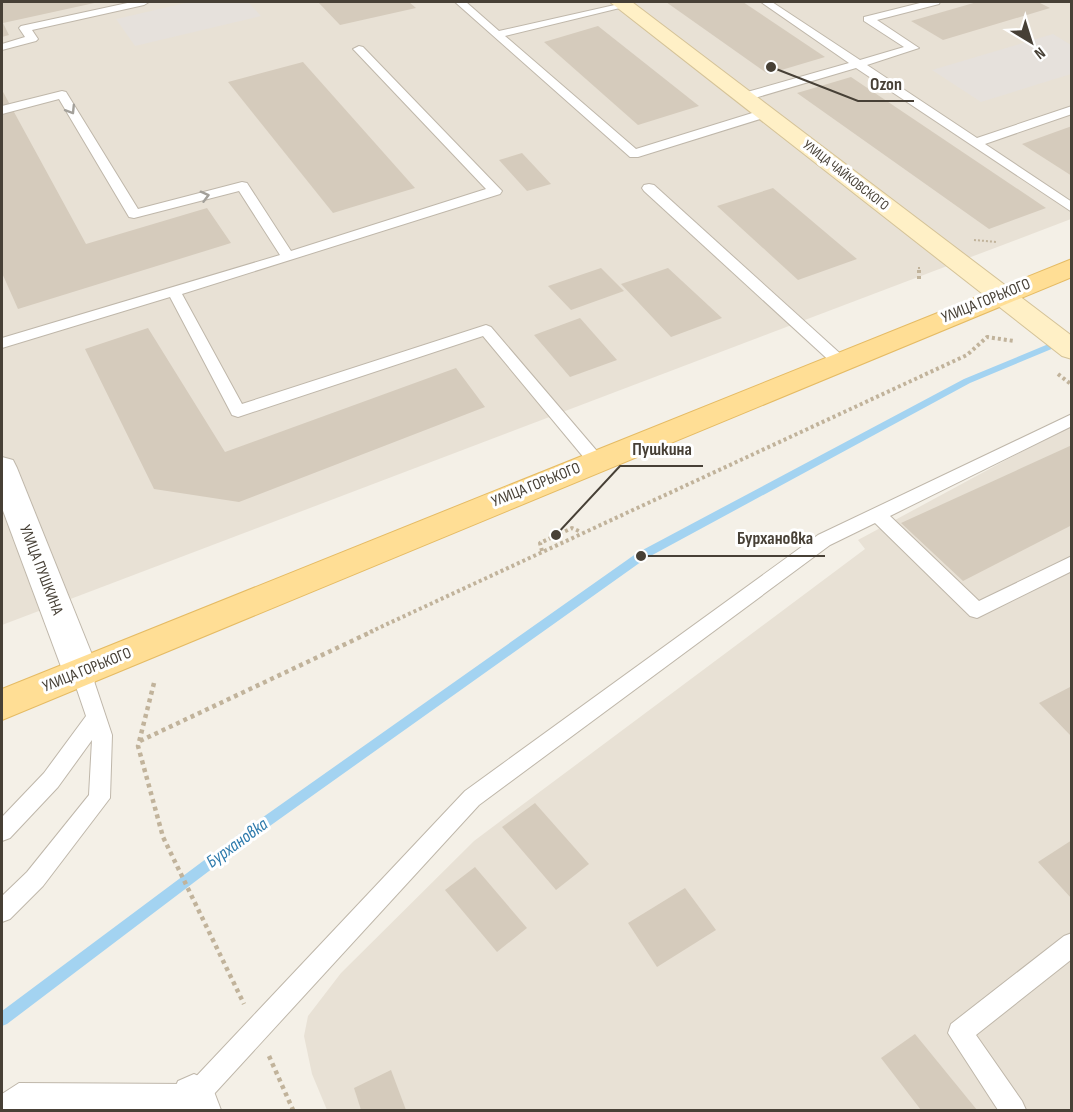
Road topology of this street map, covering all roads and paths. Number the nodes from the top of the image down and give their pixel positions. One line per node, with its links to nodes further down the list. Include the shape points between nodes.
1 (144, 2): 6 (lane)
2 (460, 2): 7 (lane)
3 (766, 2): 10 (lane)
4 (935, 2): 10 (lane, via 868,19 913,48)
5 (622, 3): 7 (lane); 11 (main road, УЛИЦА ЧАЙКОВСКОГО)
6 (114, 5): 8 (lane, via 25,28 32,39)
7 (497, 35): 14 (lane, via 634,153)
8 (2, 47)
9 (358, 50): 20 (lane, via 495,191)
10 (859, 64): 11 (lane); 15 (lane)
11 (744, 97): 14 (main road, УЛИЦА ЧАЙКОВСКОГО)
12 (2, 110): 20 (lane, one-way to 20, via 62,95 134,214 242,186)
13 (1071, 110): 15 (lane)
14 (766, 113): 25 (main road, УЛИЦА ЧАЙКОВСКОГО)
15 (976, 143): 17 (lane)
16 (648, 188): 29 (lane)
17 (1071, 208)
18 (966, 239): 19 (path)
19 (997, 242)
20 (288, 257): 24 (lane)
21 (919, 265): 23 (path)
22 (1071, 267): 25 (main road, УЛИЦА ГОРЬКОГО)
23 (919, 282)
24 (174, 292): 27 (lane); 31 (lane, via 238,411 486,330)
25 (1000, 295): 28 (main road, УЛИЦА ЧАЙКОВСКОГО); 29 (main road, УЛИЦА ГОРЬКОГО)
26 (1017, 342): 34 (path, via 987,337 967,355)
27 (2, 343)
28 (1063, 343)
29 (838, 361): 31 (main road, УЛИЦА ГОРЬКОГО)
30 (1071, 419): 33 (lane)
31 (596, 461): 37 (main road, УЛИЦА ГОРЬКОГО)
32 (2, 468): 37 (street, УЛИЦА ПУШКИНА)
33 (877, 514): 36 (lane, via 977,611); 46 (lane, via 824,540 472,798)
34 (582, 532): 35 (path); 35 (path, via 572,528 556,535 540,543)
35 (542, 551): 41 (path)
36 (1071, 563)
37 (81, 672): 39 (main road, УЛИЦА ГОРЬКОГО); 40 (lane)
38 (154, 683): 41 (path)
39 (2, 705)
40 (96, 718): 42 (lane, via 51,780); 44 (lane, via 102,735 99,798 35,879)
41 (140, 741): 43 (path, via 138,746 163,837)
42 (2, 831)
43 (196, 904)
44 (2, 911)
45 (1071, 945): 48 (lane, via 960,1033)
46 (196, 1104): 47 (lane, via 19,1096)
47 (2, 1110)
48 (1013, 1110)

